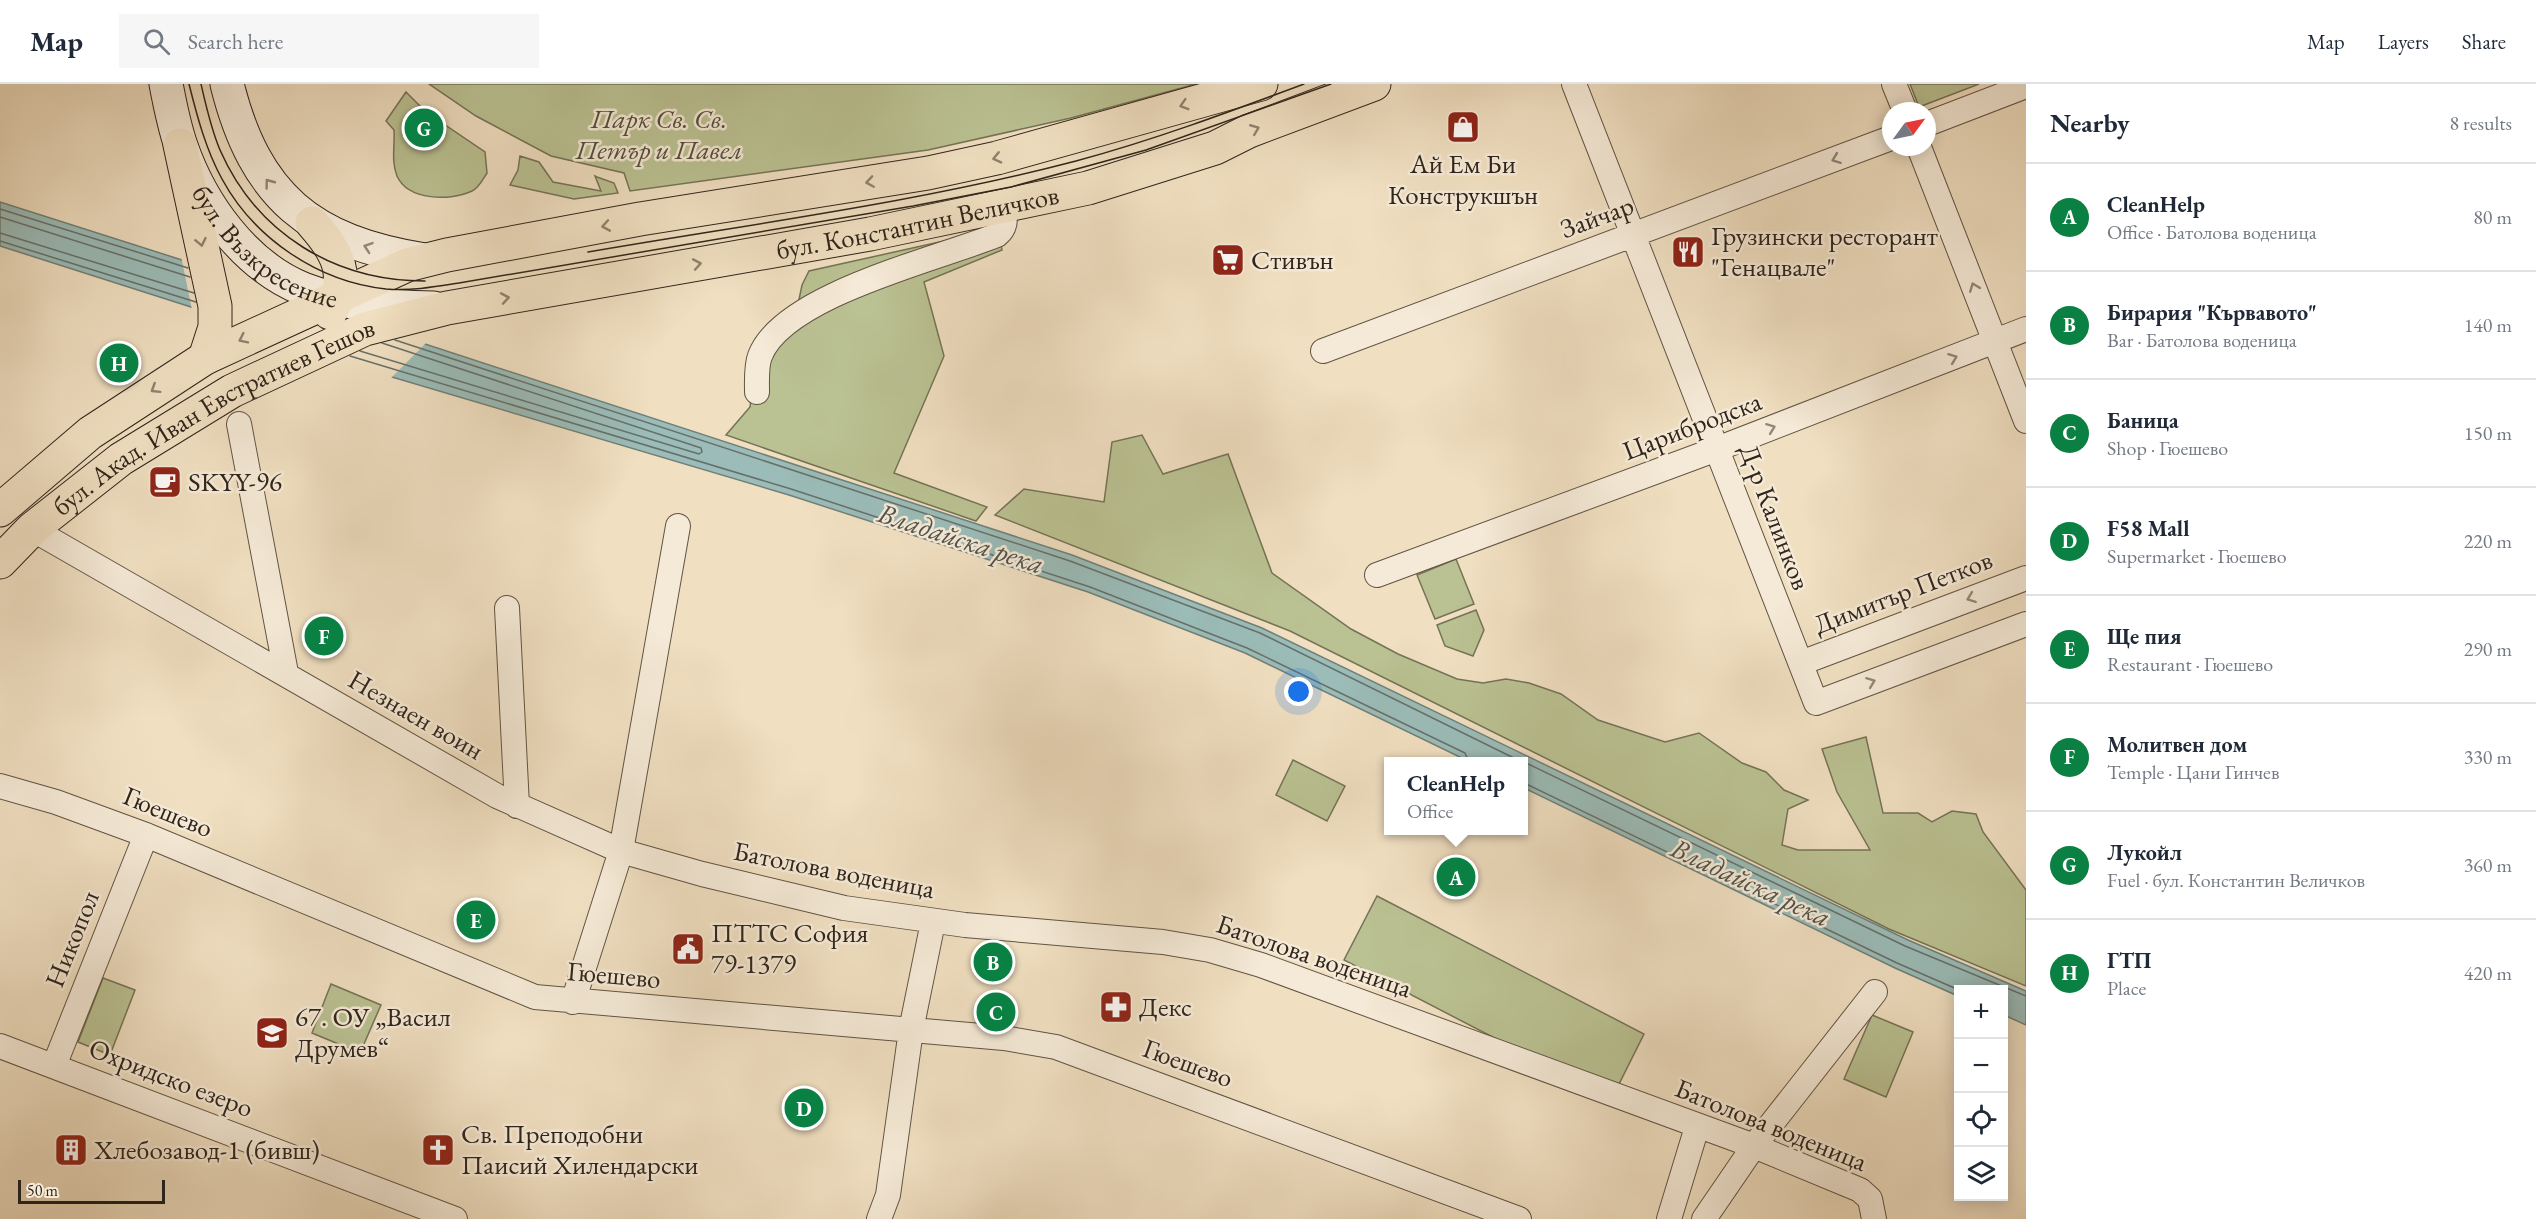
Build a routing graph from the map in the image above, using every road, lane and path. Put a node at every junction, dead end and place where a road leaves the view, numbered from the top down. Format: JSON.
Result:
{"nodes":[{"id":1,"x":165,"y":84,"type":"edge"},
{"id":2,"x":226,"y":84,"type":"edge"},
{"id":3,"x":1261,"y":84,"type":"edge"},
{"id":4,"x":1374,"y":84,"type":"edge"},
{"id":5,"x":1574,"y":84,"type":"edge"},
{"id":6,"x":1894,"y":84,"type":"edge"},
{"id":7,"x":2026,"y":86,"type":"edge"},
{"id":8,"x":1901,"y":102,"type":"edge"},
{"id":9,"x":1936,"y":121,"type":"edge"},
{"id":10,"x":1882,"y":141,"type":"edge"},
{"id":11,"x":180,"y":145,"type":"junction"},
{"id":12,"x":1923,"y":156,"type":"edge"},
{"id":13,"x":1004,"y":207,"type":"junction"},
{"id":14,"x":312,"y":223,"type":"junction"},
{"id":15,"x":1633,"y":236,"type":"junction"},
{"id":16,"x":425,"y":260,"type":"junction"},
{"id":17,"x":336,"y":297,"type":"junction"},
{"id":18,"x":447,"y":308,"type":"junction"},
{"id":19,"x":2026,"y":329,"type":"edge"},
{"id":20,"x":1995,"y":341,"type":"junction"},
{"id":21,"x":1323,"y":351,"type":"dead end"},
{"id":22,"x":205,"y":358,"type":"junction"},
{"id":23,"x":275,"y":370,"type":"junction"},
{"id":24,"x":757,"y":392,"type":"dead end"},
{"id":25,"x":2026,"y":421,"type":"edge"},
{"id":26,"x":239,"y":424,"type":"dead end"},
{"id":27,"x":1716,"y":449,"type":"junction"},
{"id":28,"x":1,"y":508,"type":"edge"},
{"id":29,"x":678,"y":526,"type":"dead end"},
{"id":30,"x":32,"y":529,"type":"junction"},
{"id":31,"x":0,"y":562,"type":"edge"},
{"id":32,"x":1377,"y":575,"type":"dead end"},
{"id":33,"x":2026,"y":578,"type":"edge"},
{"id":34,"x":507,"y":608,"type":"dead end"},
{"id":35,"x":2026,"y":624,"type":"edge"},
{"id":36,"x":1800,"y":663,"type":"junction"},
{"id":37,"x":286,"y":674,"type":"junction"},
{"id":38,"x":0,"y":786,"type":"edge"},
{"id":39,"x":517,"y":806,"type":"junction"},
{"id":40,"x":146,"y":835,"type":"junction"},
{"id":41,"x":621,"y":850,"type":"junction"},
{"id":42,"x":933,"y":922,"type":"junction"},
{"id":43,"x":1875,"y":993,"type":"dead end"},
{"id":44,"x":573,"y":1002,"type":"junction"},
{"id":45,"x":911,"y":1030,"type":"junction"},
{"id":46,"x":0,"y":1046,"type":"edge"},
{"id":47,"x":54,"y":1066,"type":"junction"},
{"id":48,"x":1697,"y":1127,"type":"junction"},
{"id":49,"x":1754,"y":1146,"type":"junction"},
{"id":50,"x":455,"y":1219,"type":"edge"},
{"id":51,"x":879,"y":1219,"type":"edge"},
{"id":52,"x":1519,"y":1219,"type":"edge"},
{"id":53,"x":1669,"y":1219,"type":"edge"},
{"id":54,"x":1704,"y":1219,"type":"edge"},
{"id":55,"x":1874,"y":1219,"type":"edge"}],
"edges":[{"from":1,"to":11,"type":"main road","name":"бул. Възкресение"},
{"from":14,"to":2,"type":"main road","name":"бул. Възкресение","one_way":true},
{"from":3,"to":16,"type":"main road","name":"бул. Константин Величков","one_way":true},
{"from":13,"to":4,"type":"main road","name":"бул. Константин Величков","one_way":true},
{"from":5,"to":15,"type":"street","name":"Д-р Калинков"},
{"from":6,"to":8,"type":"street"},
{"from":7,"to":9,"type":"street"},
{"from":10,"to":15,"type":"street","name":"Зайчар","one_way":true},
{"from":11,"to":17,"type":"main road","name":"бул. Възкресение"},
{"from":11,"to":22,"type":"main road","one_way":true},
{"from":20,"to":12,"type":"street","one_way":true},
{"from":18,"to":13,"type":"main road","name":"бул. Константин Величков","one_way":true},
{"from":13,"to":24,"type":"street"},
{"from":16,"to":14,"type":"main road","name":"бул. Възкресение","one_way":true},
{"from":14,"to":17,"type":"main road"},
{"from":15,"to":21,"type":"street","name":"Зайчар"},
{"from":15,"to":27,"type":"street","name":"Д-р Калинков"},
{"from":16,"to":17,"type":"main road","name":"бул. Акад. Иван Евстратиев Гешов"},
{"from":17,"to":18,"type":"main road","name":"бул. Възкресение"},
{"from":17,"to":22,"type":"main road","name":"бул. Акад. Иван Евстратиев Гешов","one_way":true},
{"from":17,"to":23,"type":"main road"},
{"from":18,"to":23,"type":"main road","name":"бул. Акад. Иван Евстратиев Гешов"},
{"from":19,"to":20,"type":"street","name":"Царибродска"},
{"from":20,"to":25,"type":"street"},
{"from":27,"to":20,"type":"street","name":"Царибродска","one_way":true},
{"from":22,"to":28,"type":"main road","name":"бул. Акад. Иван Евстратиев Гешов","one_way":true},
{"from":23,"to":30,"type":"main road","name":"бул. Акад. Иван Евстратиев Гешов"},
{"from":26,"to":37,"type":"street"},
{"from":27,"to":32,"type":"street","name":"Царибродска"},
{"from":27,"to":36,"type":"street","name":"Д-р Калинков"},
{"from":29,"to":41,"type":"street"},
{"from":30,"to":31,"type":"main road","name":"бул. Акад. Иван Евстратиев Гешов"},
{"from":30,"to":37,"type":"street","name":"Незнаен воин"},
{"from":33,"to":36,"type":"street","name":"Димитър Петков","one_way":true},
{"from":34,"to":39,"type":"street"},
{"from":36,"to":35,"type":"street","name":"Д-р Калинков","one_way":true},
{"from":37,"to":39,"type":"street","name":"Незнаен воин"},
{"from":38,"to":40,"type":"street","name":"Гюешево"},
{"from":39,"to":41,"type":"street","name":"Незнаен воин"},
{"from":40,"to":44,"type":"street","name":"Гюешево"},
{"from":40,"to":47,"type":"street","name":"Никопол"},
{"from":41,"to":42,"type":"street","name":"Батолова воденица"},
{"from":41,"to":44,"type":"street"},
{"from":42,"to":45,"type":"street"},
{"from":42,"to":48,"type":"street","name":"Батолова воденица"},
{"from":43,"to":49,"type":"street"},
{"from":44,"to":45,"type":"street","name":"Гюешево"},
{"from":45,"to":51,"type":"street"},
{"from":45,"to":52,"type":"street","name":"Гюешево"},
{"from":46,"to":47,"type":"street","name":"Охридско езеро"},
{"from":47,"to":50,"type":"street","name":"Охридско езеро"},
{"from":48,"to":49,"type":"street","name":"Батолова воденица"},
{"from":48,"to":53,"type":"street"},
{"from":49,"to":54,"type":"street"},
{"from":49,"to":55,"type":"street","name":"Батолова воденица"}]}
